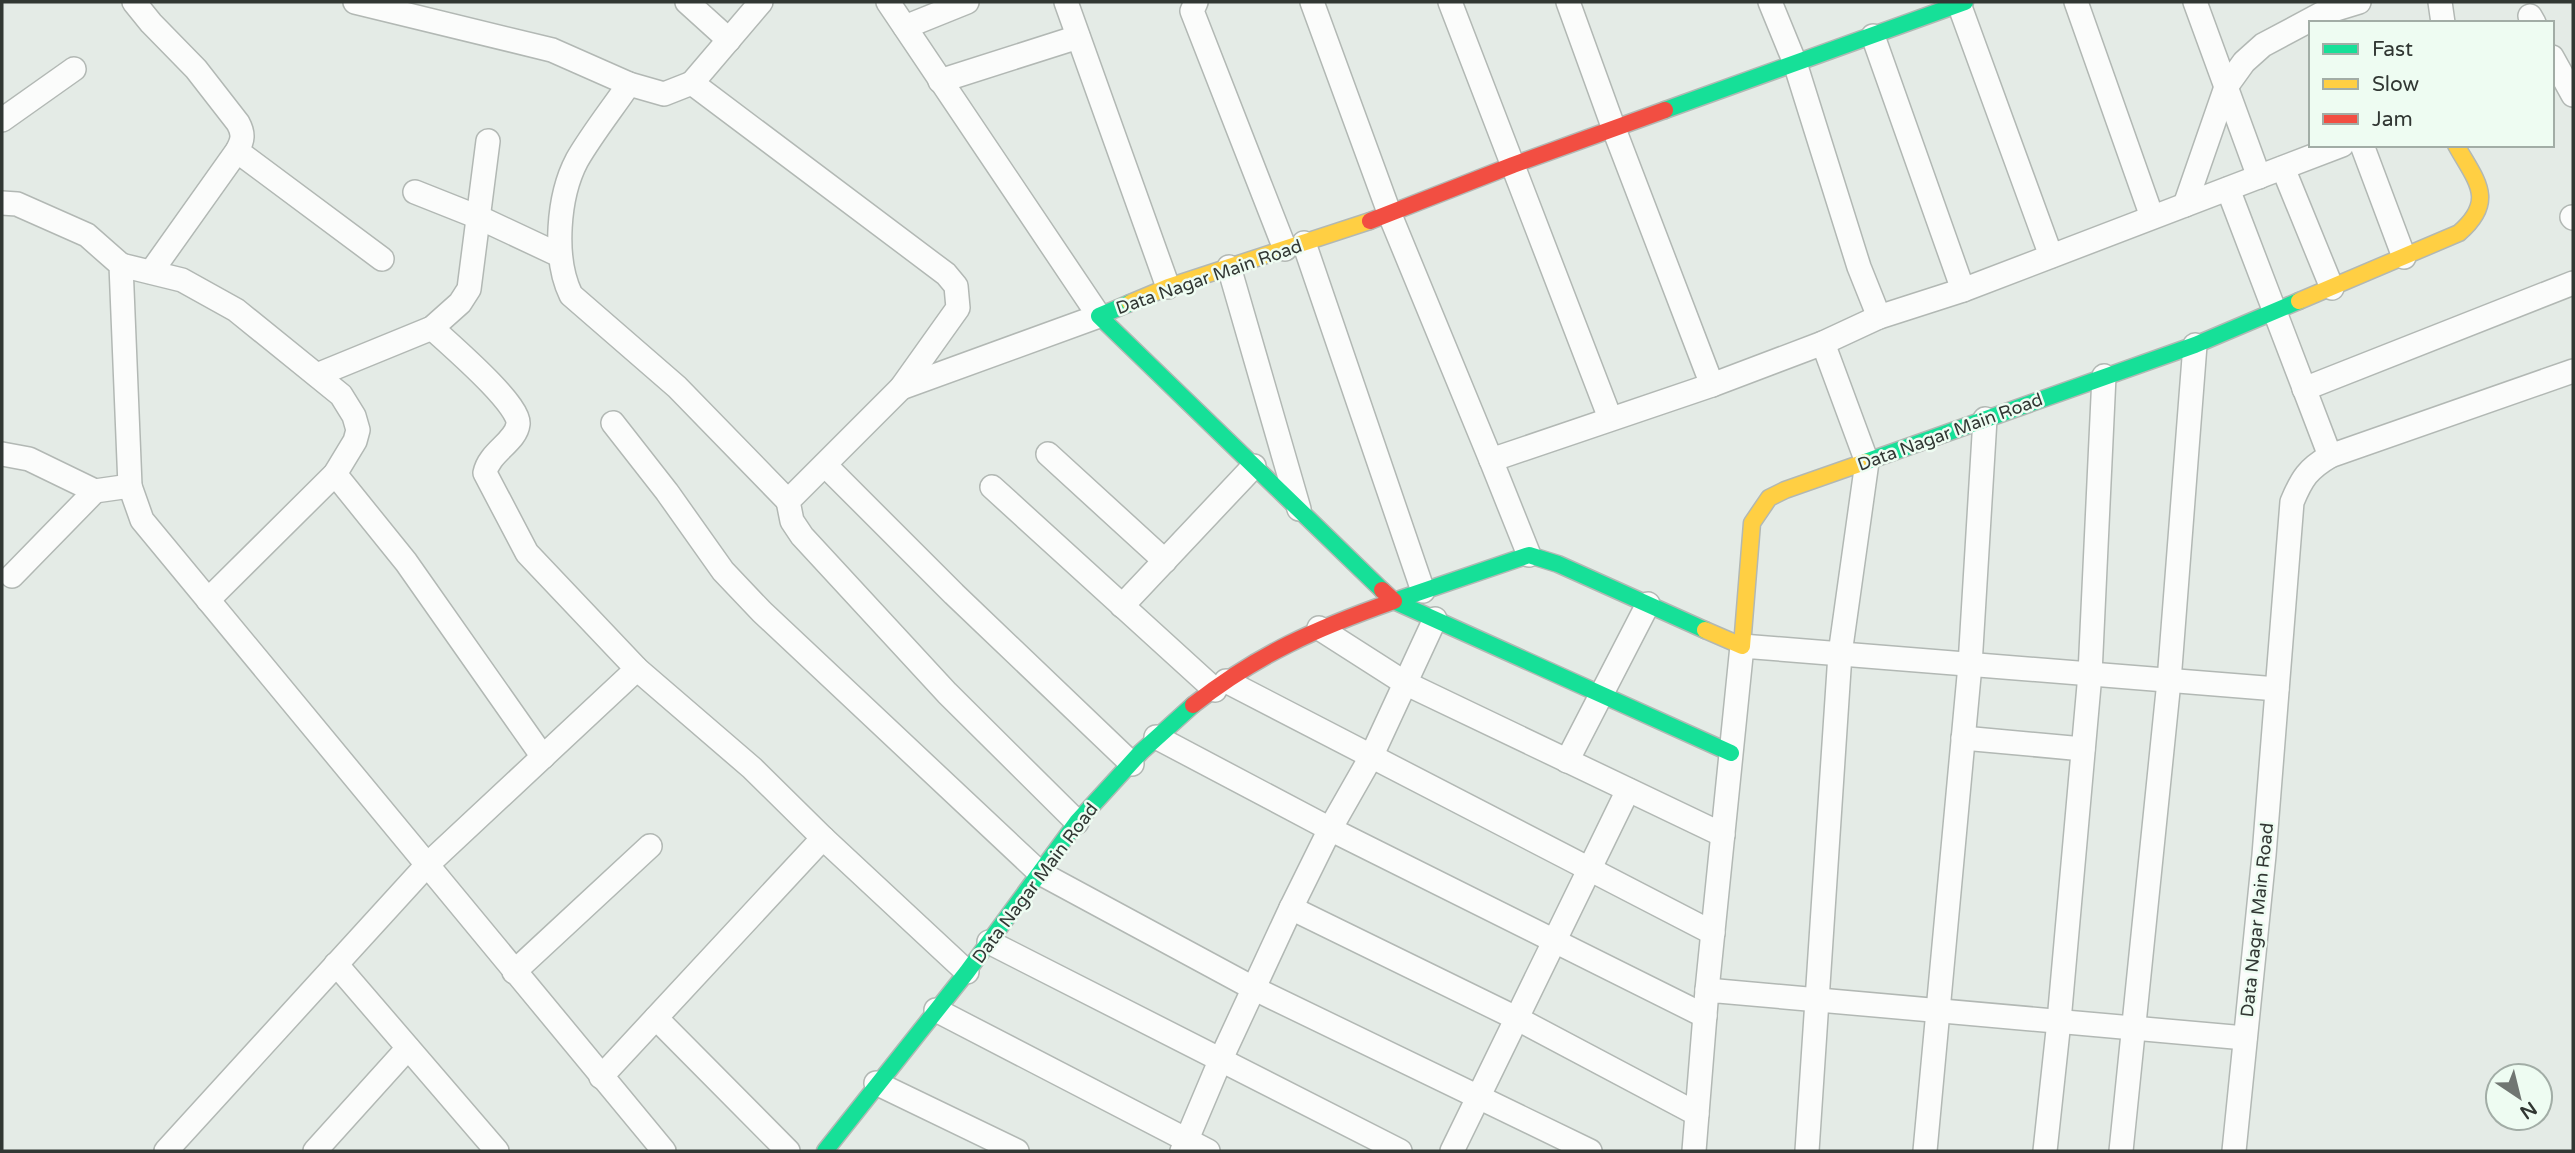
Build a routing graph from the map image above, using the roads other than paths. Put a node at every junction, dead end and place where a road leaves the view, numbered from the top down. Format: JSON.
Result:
{"nodes":[{"id":1,"x":134,"y":2,"type":"edge"},
{"id":2,"x":355,"y":2,"type":"edge"},
{"id":3,"x":687,"y":2,"type":"edge"},
{"id":4,"x":761,"y":2,"type":"edge"},
{"id":5,"x":888,"y":2,"type":"edge"},
{"id":6,"x":967,"y":2,"type":"edge"},
{"id":7,"x":1066,"y":2,"type":"edge"},
{"id":8,"x":1196,"y":2,"type":"edge"},
{"id":9,"x":1312,"y":2,"type":"edge"},
{"id":10,"x":1450,"y":2,"type":"edge"},
{"id":11,"x":1568,"y":2,"type":"edge"},
{"id":12,"x":1770,"y":2,"type":"edge"},
{"id":13,"x":2076,"y":2,"type":"edge"},
{"id":14,"x":2195,"y":2,"type":"edge"},
{"id":15,"x":2440,"y":2,"type":"edge"},
{"id":16,"x":1962,"y":3,"type":"edge"},
{"id":17,"x":2336,"y":8,"type":"edge"},
{"id":18,"x":2310,"y":21,"type":"edge"},
{"id":19,"x":2443,"y":21,"type":"edge"},
{"id":20,"x":2309,"y":22,"type":"edge"},
{"id":21,"x":905,"y":27,"type":"junction"},
{"id":22,"x":1873,"y":36,"type":"junction"},
{"id":23,"x":1078,"y":37,"type":"junction"},
{"id":24,"x":729,"y":40,"type":"junction"},
{"id":25,"x":2554,"y":61,"type":"edge"},
{"id":26,"x":1795,"y":63,"type":"junction"},
{"id":27,"x":74,"y":69,"type":"dead end"},
{"id":28,"x":940,"y":81,"type":"junction"},
{"id":29,"x":692,"y":83,"type":"junction"},
{"id":30,"x":629,"y":84,"type":"junction"},
{"id":31,"x":2226,"y":87,"type":"junction"},
{"id":32,"x":2573,"y":95,"type":"edge"},
{"id":33,"x":2,"y":120,"type":"edge"},
{"id":34,"x":1614,"y":129,"type":"junction"},
{"id":35,"x":488,"y":141,"type":"dead end"},
{"id":36,"x":2337,"y":147,"type":"edge"},
{"id":37,"x":2363,"y":147,"type":"edge"},
{"id":38,"x":2457,"y":147,"type":"edge"},
{"id":39,"x":237,"y":151,"type":"junction"},
{"id":40,"x":1513,"y":165,"type":"junction"},
{"id":41,"x":2283,"y":168,"type":"junction"},
{"id":42,"x":2259,"y":177,"type":"junction"},
{"id":43,"x":2228,"y":189,"type":"junction"},
{"id":44,"x":415,"y":192,"type":"dead end"},
{"id":45,"x":2,"y":203,"type":"edge"},
{"id":46,"x":2185,"y":205,"type":"junction"},
{"id":47,"x":1390,"y":215,"type":"junction"},
{"id":48,"x":478,"y":217,"type":"junction"},
{"id":49,"x":2152,"y":218,"type":"junction"},
{"id":50,"x":1295,"y":246,"type":"junction"},
{"id":51,"x":559,"y":255,"type":"junction"},
{"id":52,"x":2051,"y":256,"type":"junction"},
{"id":53,"x":2404,"y":257,"type":"junction"},
{"id":54,"x":382,"y":259,"type":"dead end"},
{"id":55,"x":121,"y":265,"type":"junction"},
{"id":56,"x":1230,"y":267,"type":"junction"},
{"id":57,"x":151,"y":272,"type":"junction"},
{"id":58,"x":2573,"y":283,"type":"edge"},
{"id":59,"x":1168,"y":288,"type":"junction"},
{"id":60,"x":2332,"y":288,"type":"junction"},
{"id":61,"x":1963,"y":290,"type":"junction"},
{"id":62,"x":2275,"y":313,"type":"junction"},
{"id":63,"x":1099,"y":316,"type":"junction"},
{"id":64,"x":1879,"y":317,"type":"junction"},
{"id":65,"x":432,"y":328,"type":"junction"},
{"id":66,"x":1823,"y":343,"type":"junction"},
{"id":67,"x":2195,"y":345,"type":"junction"},
{"id":68,"x":2573,"y":371,"type":"edge"},
{"id":69,"x":317,"y":375,"type":"junction"},
{"id":70,"x":2104,"y":376,"type":"junction"},
{"id":71,"x":1712,"y":385,"type":"junction"},
{"id":72,"x":901,"y":388,"type":"junction"},
{"id":73,"x":2304,"y":389,"type":"junction"},
{"id":74,"x":1610,"y":418,"type":"junction"},
{"id":75,"x":1985,"y":419,"type":"junction"},
{"id":76,"x":613,"y":423,"type":"dead end"},
{"id":77,"x":2,"y":454,"type":"edge"},
{"id":78,"x":1048,"y":454,"type":"dead end"},
{"id":79,"x":2330,"y":456,"type":"junction"},
{"id":80,"x":1491,"y":460,"type":"junction"},
{"id":81,"x":1867,"y":462,"type":"junction"},
{"id":82,"x":825,"y":465,"type":"junction"},
{"id":83,"x":1254,"y":466,"type":"junction"},
{"id":84,"x":335,"y":474,"type":"junction"},
{"id":85,"x":130,"y":486,"type":"junction"},
{"id":86,"x":992,"y":487,"type":"dead end"},
{"id":87,"x":95,"y":491,"type":"junction"},
{"id":88,"x":788,"y":501,"type":"junction"},
{"id":89,"x":1299,"y":509,"type":"junction"},
{"id":90,"x":1529,"y":555,"type":"junction"},
{"id":91,"x":1165,"y":561,"type":"junction"},
{"id":92,"x":12,"y":576,"type":"dead end"},
{"id":93,"x":1423,"y":591,"type":"junction"},
{"id":94,"x":208,"y":600,"type":"junction"},
{"id":95,"x":1394,"y":601,"type":"junction"},
{"id":96,"x":1648,"y":604,"type":"junction"},
{"id":97,"x":1122,"y":606,"type":"junction"},
{"id":98,"x":1435,"y":619,"type":"junction"},
{"id":99,"x":1319,"y":628,"type":"junction"},
{"id":100,"x":1742,"y":646,"type":"junction"},
{"id":101,"x":1840,"y":654,"type":"junction"},
{"id":102,"x":1970,"y":665,"type":"junction"},
{"id":103,"x":637,"y":669,"type":"junction"},
{"id":104,"x":2090,"y":674,"type":"junction"},
{"id":105,"x":2169,"y":681,"type":"junction"},
{"id":106,"x":1405,"y":683,"type":"junction"},
{"id":107,"x":1220,"y":686,"type":"junction"},
{"id":108,"x":2277,"y":690,"type":"junction"},
{"id":109,"x":1602,"y":694,"type":"junction"},
{"id":110,"x":1156,"y":737,"type":"junction"},
{"id":111,"x":1963,"y":738,"type":"junction"},
{"id":112,"x":2084,"y":749,"type":"junction"},
{"id":113,"x":1731,"y":753,"type":"junction"},
{"id":114,"x":543,"y":757,"type":"junction"},
{"id":115,"x":1371,"y":757,"type":"junction"},
{"id":116,"x":1567,"y":761,"type":"junction"},
{"id":117,"x":1132,"y":764,"type":"junction"},
{"id":118,"x":1628,"y":790,"type":"junction"},
{"id":119,"x":1077,"y":822,"type":"junction"},
{"id":120,"x":1330,"y":829,"type":"junction"},
{"id":121,"x":1723,"y":835,"type":"junction"},
{"id":122,"x":823,"y":838,"type":"junction"},
{"id":123,"x":650,"y":846,"type":"dead end"},
{"id":124,"x":427,"y":865,"type":"junction"},
{"id":125,"x":1590,"y":870,"type":"junction"},
{"id":126,"x":1040,"y":873,"type":"junction"},
{"id":127,"x":1291,"y":908,"type":"junction"},
{"id":128,"x":1713,"y":933,"type":"junction"},
{"id":129,"x":1553,"y":941,"type":"junction"},
{"id":130,"x":989,"y":942,"type":"junction"},
{"id":131,"x":336,"y":964,"type":"junction"},
{"id":132,"x":967,"y":971,"type":"junction"},
{"id":133,"x":514,"y":972,"type":"junction"},
{"id":134,"x":1253,"y":988,"type":"junction"},
{"id":135,"x":1707,"y":990,"type":"junction"},
{"id":136,"x":1819,"y":1000,"type":"junction"},
{"id":137,"x":936,"y":1010,"type":"junction"},
{"id":138,"x":1937,"y":1010,"type":"junction"},
{"id":139,"x":1705,"y":1016,"type":"junction"},
{"id":140,"x":656,"y":1018,"type":"junction"},
{"id":141,"x":1516,"y":1018,"type":"junction"},
{"id":142,"x":2059,"y":1021,"type":"junction"},
{"id":143,"x":2134,"y":1028,"type":"junction"},
{"id":144,"x":2245,"y":1038,"type":"junction"},
{"id":145,"x":408,"y":1048,"type":"junction"},
{"id":146,"x":1220,"y":1061,"type":"junction"},
{"id":147,"x":601,"y":1077,"type":"junction"},
{"id":148,"x":876,"y":1083,"type":"junction"},
{"id":149,"x":1478,"y":1096,"type":"junction"},
{"id":150,"x":1697,"y":1114,"type":"junction"},
{"id":151,"x":1185,"y":1146,"type":"edge"},
{"id":152,"x":489,"y":1148,"type":"edge"},
{"id":153,"x":656,"y":1149,"type":"edge"},
{"id":154,"x":166,"y":1151,"type":"edge"},
{"id":155,"x":315,"y":1151,"type":"edge"},
{"id":156,"x":788,"y":1151,"type":"edge"},
{"id":157,"x":825,"y":1151,"type":"edge"},
{"id":158,"x":1017,"y":1151,"type":"edge"},
{"id":159,"x":1208,"y":1151,"type":"edge"},
{"id":160,"x":1400,"y":1151,"type":"edge"},
{"id":161,"x":1452,"y":1151,"type":"edge"},
{"id":162,"x":1590,"y":1151,"type":"edge"},
{"id":163,"x":1694,"y":1151,"type":"edge"},
{"id":164,"x":1807,"y":1151,"type":"edge"},
{"id":165,"x":1925,"y":1151,"type":"edge"},
{"id":166,"x":2045,"y":1151,"type":"edge"},
{"id":167,"x":2121,"y":1151,"type":"edge"},
{"id":168,"x":2234,"y":1151,"type":"edge"}],
"edges":[{"from":1,"to":39,"type":"street"},
{"from":2,"to":30,"type":"street"},
{"from":3,"to":24,"type":"street"},
{"from":4,"to":24,"type":"street"},
{"from":5,"to":21,"type":"street"},
{"from":6,"to":21,"type":"street"},
{"from":7,"to":23,"type":"street"},
{"from":8,"to":50,"type":"street"},
{"from":9,"to":47,"type":"street"},
{"from":10,"to":40,"type":"street"},
{"from":11,"to":34,"type":"street"},
{"from":12,"to":26,"type":"street"},
{"from":13,"to":49,"type":"street"},
{"from":14,"to":31,"type":"street"},
{"from":15,"to":19,"type":"street"},
{"from":16,"to":22,"type":"street","name":"Data Nagar Main Road"},
{"from":16,"to":52,"type":"street"},
{"from":17,"to":18,"type":"street"},
{"from":20,"to":31,"type":"street"},
{"from":21,"to":28,"type":"street"},
{"from":22,"to":26,"type":"street","name":"Data Nagar Main Road"},
{"from":22,"to":61,"type":"street"},
{"from":23,"to":28,"type":"street"},
{"from":23,"to":59,"type":"street"},
{"from":24,"to":29,"type":"street"},
{"from":25,"to":32,"type":"street"},
{"from":26,"to":34,"type":"street","name":"Data Nagar Main Road"},
{"from":26,"to":64,"type":"street"},
{"from":27,"to":33,"type":"street"},
{"from":28,"to":63,"type":"street"},
{"from":29,"to":30,"type":"street"},
{"from":29,"to":72,"type":"street"},
{"from":30,"to":51,"type":"street"},
{"from":31,"to":42,"type":"street"},
{"from":31,"to":46,"type":"street"},
{"from":34,"to":40,"type":"street","name":"Data Nagar Main Road"},
{"from":34,"to":71,"type":"street"},
{"from":35,"to":48,"type":"street"},
{"from":36,"to":41,"type":"street"},
{"from":37,"to":53,"type":"street"},
{"from":38,"to":53,"type":"street","name":"Data Nagar Main Road"},
{"from":39,"to":54,"type":"street"},
{"from":39,"to":57,"type":"street"},
{"from":40,"to":47,"type":"street","name":"Data Nagar Main Road"},
{"from":40,"to":74,"type":"street"},
{"from":41,"to":42,"type":"street"},
{"from":41,"to":60,"type":"street"},
{"from":42,"to":43,"type":"street"},
{"from":43,"to":46,"type":"street"},
{"from":43,"to":62,"type":"street"},
{"from":44,"to":48,"type":"street"},
{"from":45,"to":55,"type":"street"},
{"from":46,"to":49,"type":"street"},
{"from":47,"to":50,"type":"street","name":"Data Nagar Main Road"},
{"from":47,"to":80,"type":"street"},
{"from":48,"to":51,"type":"street"},
{"from":48,"to":65,"type":"street"},
{"from":49,"to":52,"type":"street"},
{"from":50,"to":56,"type":"street","name":"Data Nagar Main Road"},
{"from":50,"to":93,"type":"street"},
{"from":51,"to":88,"type":"street"},
{"from":52,"to":61,"type":"street"},
{"from":53,"to":60,"type":"street","name":"Data Nagar Main Road"},
{"from":55,"to":57,"type":"street"},
{"from":55,"to":85,"type":"street"},
{"from":56,"to":59,"type":"street","name":"Data Nagar Main Road"},
{"from":56,"to":89,"type":"street"},
{"from":57,"to":69,"type":"street"},
{"from":58,"to":73,"type":"street"},
{"from":59,"to":63,"type":"street","name":"Data Nagar Main Road"},
{"from":60,"to":62,"type":"street","name":"Data Nagar Main Road"},
{"from":61,"to":64,"type":"street"},
{"from":62,"to":67,"type":"street","name":"Data Nagar Main Road"},
{"from":62,"to":73,"type":"street"},
{"from":63,"to":72,"type":"street"},
{"from":63,"to":83,"type":"street","name":"Data Nagar Main Road"},
{"from":64,"to":66,"type":"street"},
{"from":65,"to":69,"type":"street"},
{"from":65,"to":103,"type":"street"},
{"from":66,"to":71,"type":"street"},
{"from":66,"to":81,"type":"street"},
{"from":67,"to":70,"type":"street","name":"Data Nagar Main Road"},
{"from":67,"to":105,"type":"street"},
{"from":68,"to":79,"type":"street","name":"Data Nagar Main Road"},
{"from":69,"to":84,"type":"street"},
{"from":70,"to":75,"type":"street","name":"Data Nagar Main Road"},
{"from":70,"to":104,"type":"street"},
{"from":71,"to":74,"type":"street"},
{"from":72,"to":82,"type":"street"},
{"from":73,"to":79,"type":"street"},
{"from":74,"to":80,"type":"street"},
{"from":75,"to":81,"type":"street","name":"Data Nagar Main Road"},
{"from":75,"to":102,"type":"street"},
{"from":76,"to":126,"type":"street"},
{"from":77,"to":87,"type":"street"},
{"from":78,"to":91,"type":"street"},
{"from":79,"to":108,"type":"street","name":"Data Nagar Main Road"},
{"from":80,"to":90,"type":"street"},
{"from":81,"to":100,"type":"street","name":"Data Nagar Main Road"},
{"from":81,"to":101,"type":"street"},
{"from":82,"to":88,"type":"street"},
{"from":82,"to":117,"type":"street"},
{"from":83,"to":89,"type":"street","name":"Data Nagar Main Road"},
{"from":83,"to":91,"type":"street"},
{"from":84,"to":94,"type":"street"},
{"from":84,"to":114,"type":"street"},
{"from":85,"to":87,"type":"street"},
{"from":85,"to":94,"type":"street"},
{"from":86,"to":97,"type":"street"},
{"from":87,"to":92,"type":"street"},
{"from":88,"to":119,"type":"street"},
{"from":89,"to":95,"type":"street","name":"Data Nagar Main Road"},
{"from":90,"to":93,"type":"street","name":"Data Nagar Main Road"},
{"from":90,"to":96,"type":"street"},
{"from":91,"to":97,"type":"street"},
{"from":93,"to":95,"type":"street","name":"Data Nagar Main Road"},
{"from":94,"to":124,"type":"street"},
{"from":95,"to":98,"type":"street","name":"Data Nagar Main Road"},
{"from":95,"to":99,"type":"street","name":"Data Nagar Main Road"},
{"from":96,"to":100,"type":"street"},
{"from":96,"to":109,"type":"street"},
{"from":97,"to":107,"type":"street"},
{"from":98,"to":106,"type":"street"},
{"from":98,"to":109,"type":"street","name":"Data Nagar Main Road"},
{"from":99,"to":106,"type":"street"},
{"from":99,"to":107,"type":"street","name":"Data Nagar Main Road"},
{"from":100,"to":101,"type":"street"},
{"from":100,"to":113,"type":"street","name":"Data Nagar Main Road"},
{"from":101,"to":102,"type":"street"},
{"from":101,"to":136,"type":"street"},
{"from":102,"to":104,"type":"street"},
{"from":102,"to":111,"type":"street"},
{"from":103,"to":114,"type":"street"},
{"from":103,"to":122,"type":"street"},
{"from":104,"to":105,"type":"street"},
{"from":104,"to":112,"type":"street"},
{"from":105,"to":108,"type":"street"},
{"from":105,"to":143,"type":"street"},
{"from":106,"to":115,"type":"street"},
{"from":106,"to":116,"type":"street"},
{"from":107,"to":110,"type":"street","name":"Data Nagar Main Road"},
{"from":107,"to":115,"type":"street"},
{"from":108,"to":144,"type":"street","name":"Data Nagar Main Road"},
{"from":109,"to":113,"type":"street","name":"Data Nagar Main Road"},
{"from":109,"to":116,"type":"street"},
{"from":110,"to":117,"type":"street","name":"Data Nagar Main Road"},
{"from":110,"to":120,"type":"street"},
{"from":111,"to":112,"type":"street"},
{"from":111,"to":138,"type":"street"},
{"from":112,"to":142,"type":"street"},
{"from":113,"to":121,"type":"street","name":"Data Nagar Main Road"},
{"from":114,"to":124,"type":"street"},
{"from":115,"to":120,"type":"street"},
{"from":115,"to":125,"type":"street"},
{"from":116,"to":118,"type":"street"},
{"from":117,"to":119,"type":"street","name":"Data Nagar Main Road"},
{"from":118,"to":121,"type":"street"},
{"from":118,"to":125,"type":"street"},
{"from":119,"to":126,"type":"street","name":"Data Nagar Main Road"},
{"from":120,"to":127,"type":"street"},
{"from":120,"to":129,"type":"street"},
{"from":121,"to":128,"type":"street","name":"Data Nagar Main Road"},
{"from":122,"to":132,"type":"street"},
{"from":122,"to":140,"type":"street"},
{"from":123,"to":133,"type":"street"},
{"from":124,"to":131,"type":"street"},
{"from":124,"to":133,"type":"street"},
{"from":125,"to":128,"type":"street"},
{"from":125,"to":129,"type":"street"},
{"from":126,"to":130,"type":"street","name":"Data Nagar Main Road"},
{"from":126,"to":134,"type":"street"},
{"from":127,"to":134,"type":"street"},
{"from":127,"to":141,"type":"street"},
{"from":128,"to":135,"type":"street","name":"Data Nagar Main Road"},
{"from":129,"to":139,"type":"street"},
{"from":129,"to":141,"type":"street"},
{"from":130,"to":132,"type":"street","name":"Data Nagar Main Road"},
{"from":130,"to":146,"type":"street"},
{"from":131,"to":145,"type":"street"},
{"from":131,"to":154,"type":"street"},
{"from":132,"to":137,"type":"street","name":"Data Nagar Main Road"},
{"from":133,"to":147,"type":"street"},
{"from":134,"to":146,"type":"street"},
{"from":134,"to":149,"type":"street"},
{"from":135,"to":136,"type":"street"},
{"from":135,"to":139,"type":"street","name":"Data Nagar Main Road"},
{"from":136,"to":138,"type":"street"},
{"from":136,"to":164,"type":"street"},
{"from":137,"to":148,"type":"street","name":"Data Nagar Main Road"},
{"from":137,"to":151,"type":"street"},
{"from":138,"to":142,"type":"street"},
{"from":138,"to":165,"type":"street"},
{"from":139,"to":150,"type":"street","name":"Data Nagar Main Road"},
{"from":140,"to":147,"type":"street"},
{"from":140,"to":156,"type":"street"},
{"from":141,"to":149,"type":"street"},
{"from":141,"to":150,"type":"street"},
{"from":142,"to":143,"type":"street"},
{"from":142,"to":166,"type":"street"},
{"from":143,"to":144,"type":"street"},
{"from":143,"to":167,"type":"street"},
{"from":144,"to":168,"type":"street","name":"Data Nagar Main Road"},
{"from":145,"to":152,"type":"street"},
{"from":145,"to":155,"type":"street"},
{"from":146,"to":151,"type":"street"},
{"from":146,"to":160,"type":"street"},
{"from":147,"to":153,"type":"street"},
{"from":148,"to":157,"type":"street","name":"Data Nagar Main Road"},
{"from":148,"to":158,"type":"street"},
{"from":149,"to":161,"type":"street"},
{"from":149,"to":162,"type":"street"},
{"from":150,"to":163,"type":"street","name":"Data Nagar Main Road"},
{"from":151,"to":159,"type":"street"}]}
